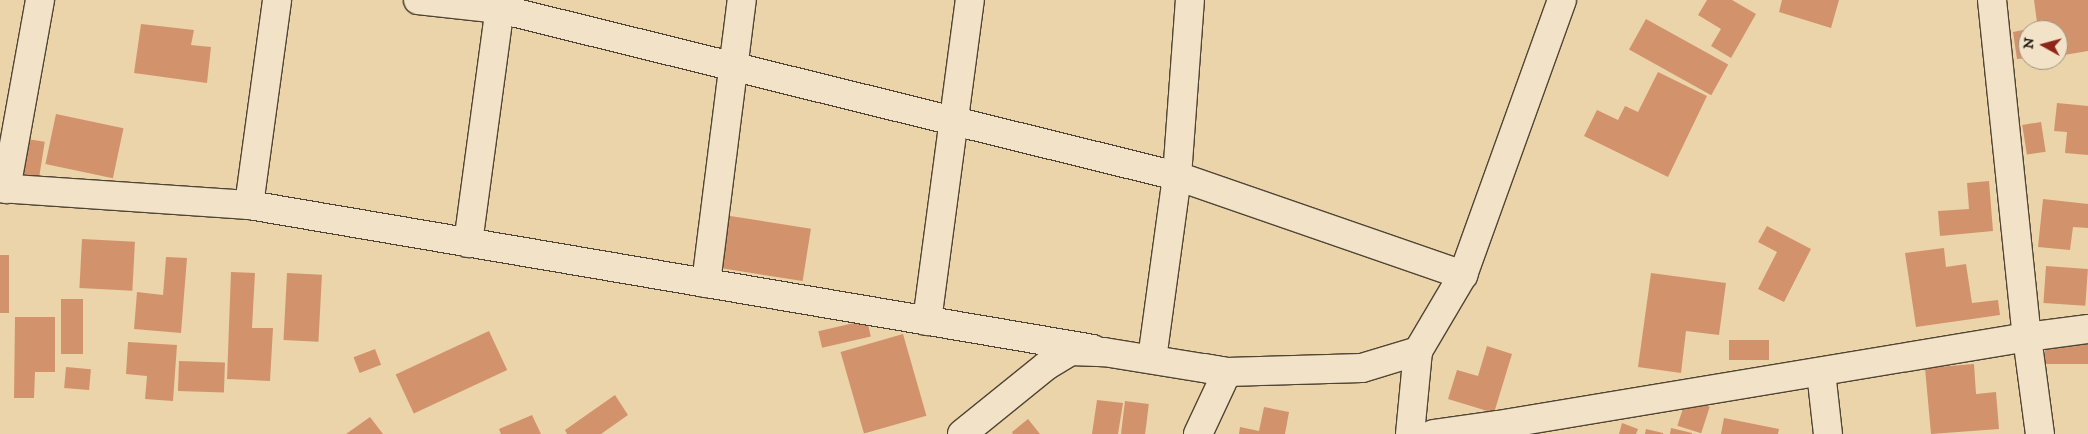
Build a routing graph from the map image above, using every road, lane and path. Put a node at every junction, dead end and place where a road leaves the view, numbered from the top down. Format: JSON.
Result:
{"nodes":[{"id":1,"x":40,"y":0,"type":"edge"},
{"id":2,"x":277,"y":0,"type":"edge"},
{"id":3,"x":418,"y":0,"type":"edge"},
{"id":4,"x":742,"y":0,"type":"edge"},
{"id":5,"x":970,"y":0,"type":"edge"},
{"id":6,"x":1190,"y":0,"type":"edge"},
{"id":7,"x":1562,"y":0,"type":"edge"},
{"id":8,"x":1992,"y":0,"type":"edge"},
{"id":9,"x":500,"y":4,"type":"edge"},
{"id":10,"x":733,"y":66,"type":"junction"},
{"id":11,"x":954,"y":121,"type":"junction"},
{"id":12,"x":1177,"y":176,"type":"junction"},
{"id":13,"x":3,"y":189,"type":"edge"},
{"id":14,"x":248,"y":205,"type":"junction"},
{"id":15,"x":468,"y":243,"type":"junction"},
{"id":16,"x":1463,"y":275,"type":"junction"},
{"id":17,"x":706,"y":283,"type":"junction"},
{"id":18,"x":927,"y":321,"type":"junction"},
{"id":19,"x":2088,"y":329,"type":"edge"},
{"id":20,"x":2027,"y":337,"type":"junction"},
{"id":21,"x":1418,"y":351,"type":"junction"},
{"id":22,"x":1152,"y":360,"type":"junction"},
{"id":23,"x":1227,"y":372,"type":"junction"},
{"id":24,"x":1821,"y":372,"type":"junction"},
{"id":25,"x":1503,"y":430,"type":"edge"},
{"id":26,"x":962,"y":434,"type":"edge"},
{"id":27,"x":1198,"y":434,"type":"edge"},
{"id":28,"x":1410,"y":434,"type":"edge"},
{"id":29,"x":1433,"y":434,"type":"edge"},
{"id":30,"x":1828,"y":434,"type":"edge"},
{"id":31,"x":2040,"y":434,"type":"edge"}],
"edges":[{"from":1,"to":13,"type":"street"},
{"from":2,"to":14,"type":"street"},
{"from":3,"to":9,"type":"street"},
{"from":4,"to":10,"type":"street"},
{"from":5,"to":11,"type":"street"},
{"from":6,"to":12,"type":"street"},
{"from":7,"to":16,"type":"street"},
{"from":8,"to":20,"type":"street"},
{"from":9,"to":10,"type":"street"},
{"from":9,"to":15,"type":"street"},
{"from":10,"to":11,"type":"street"},
{"from":10,"to":17,"type":"street"},
{"from":11,"to":12,"type":"street"},
{"from":11,"to":18,"type":"street"},
{"from":12,"to":16,"type":"street"},
{"from":12,"to":22,"type":"street"},
{"from":13,"to":14,"type":"street"},
{"from":14,"to":15,"type":"street"},
{"from":15,"to":17,"type":"street"},
{"from":16,"to":21,"type":"street"},
{"from":17,"to":18,"type":"street"},
{"from":18,"to":22,"type":"street"},
{"from":19,"to":20,"type":"street"},
{"from":20,"to":24,"type":"street"},
{"from":20,"to":31,"type":"street"},
{"from":21,"to":23,"type":"street"},
{"from":21,"to":28,"type":"street"},
{"from":22,"to":23,"type":"street"},
{"from":23,"to":26,"type":"street"},
{"from":23,"to":27,"type":"street"},
{"from":24,"to":25,"type":"street"},
{"from":24,"to":30,"type":"street"},
{"from":25,"to":29,"type":"street"}]}
